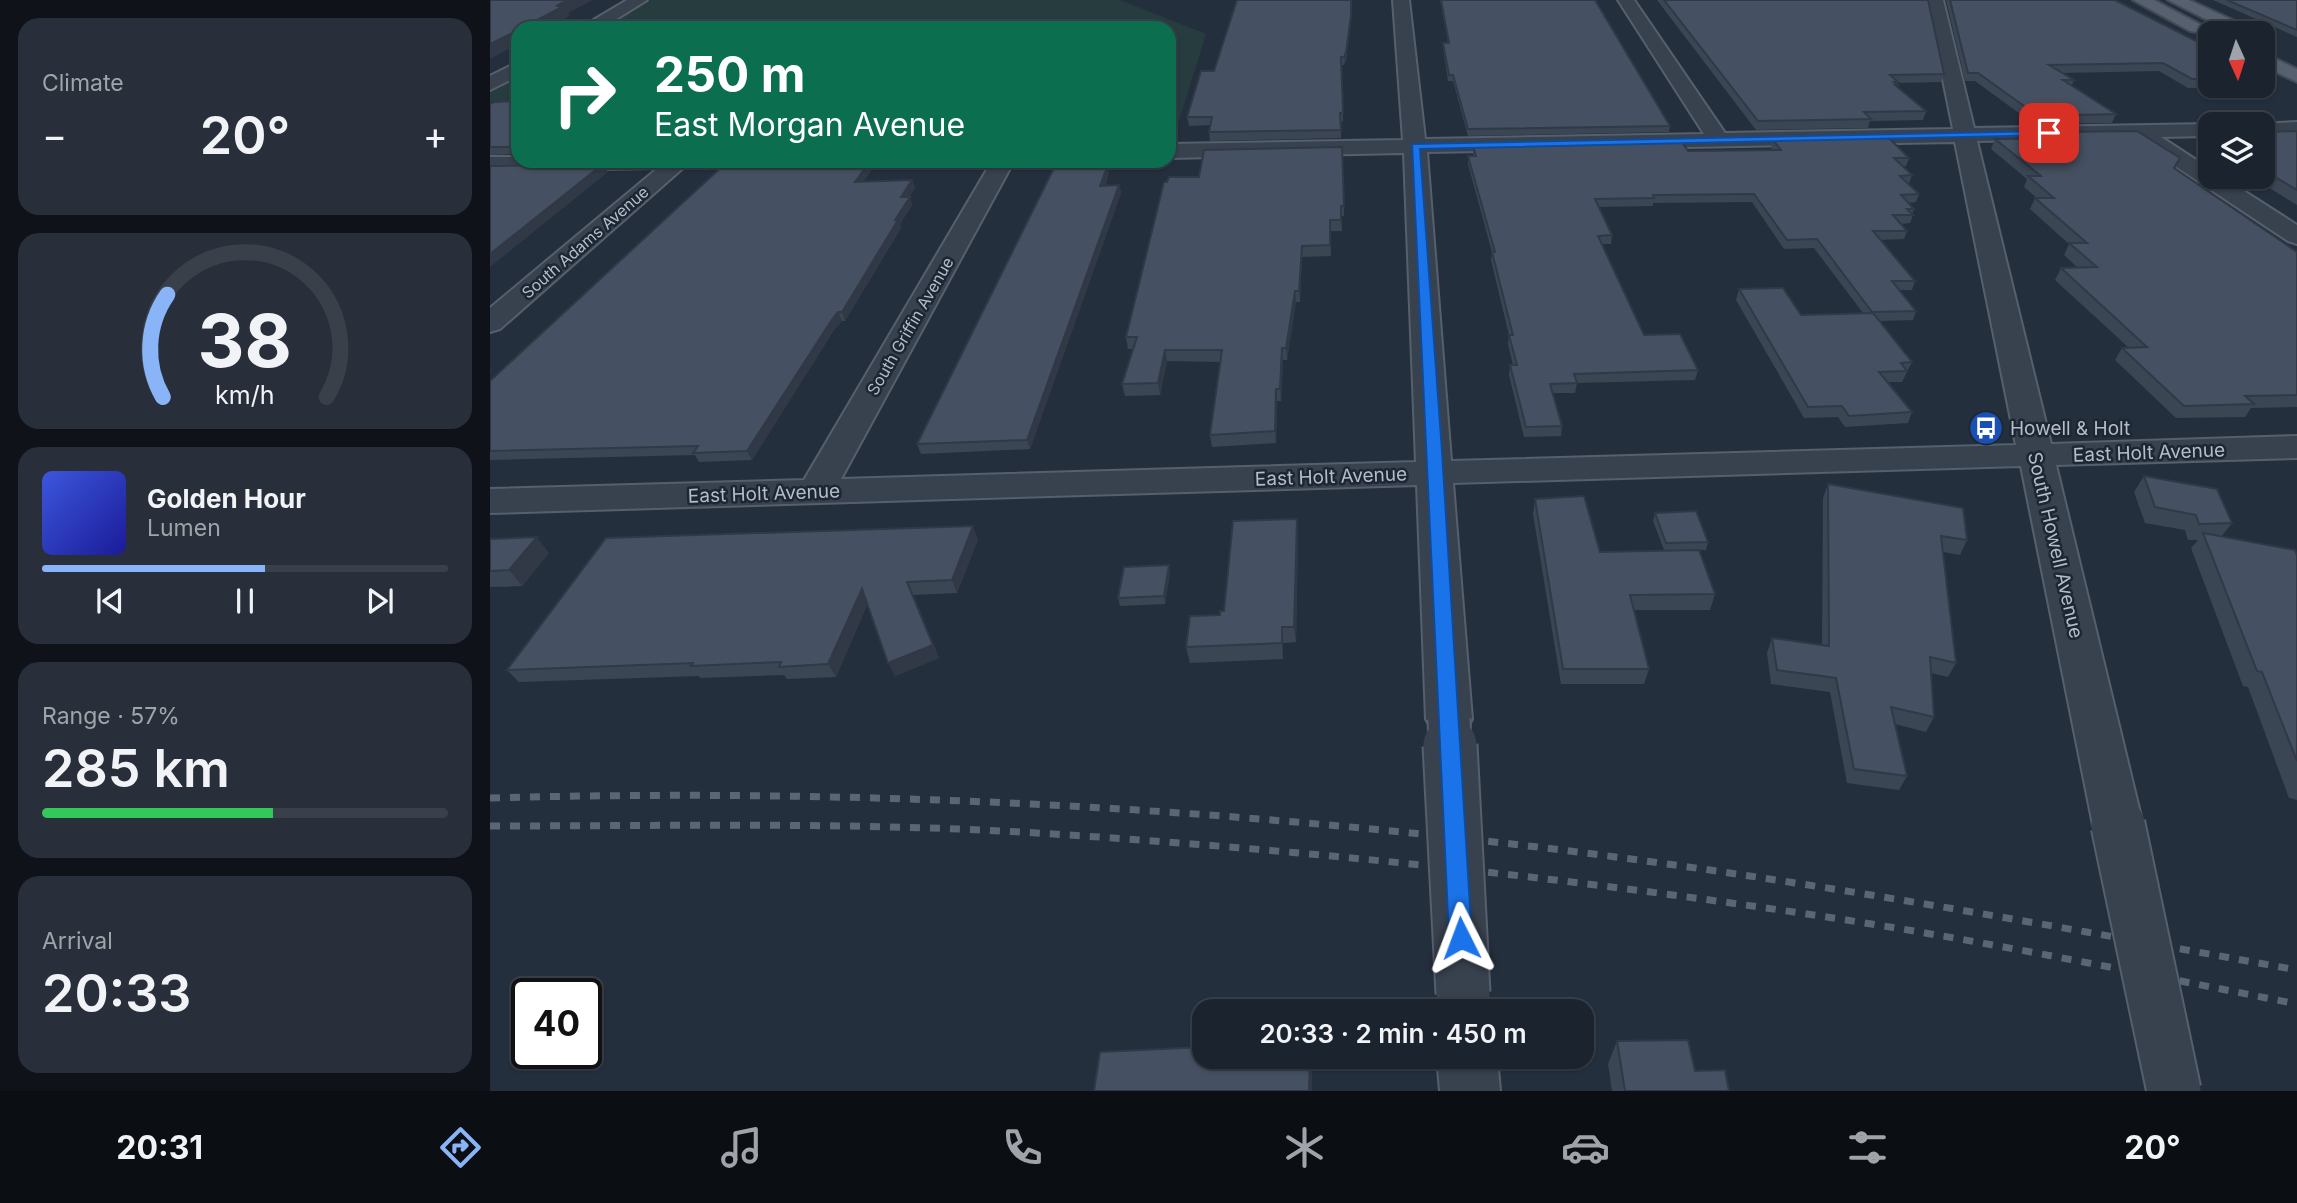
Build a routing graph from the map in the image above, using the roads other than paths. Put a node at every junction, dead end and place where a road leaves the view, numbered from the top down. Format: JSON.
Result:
{"nodes":[{"id":1,"x":639,"y":0,"type":"edge"},
{"id":2,"x":1401,"y":0,"type":"edge"},
{"id":3,"x":1626,"y":0,"type":"edge"},
{"id":4,"x":1936,"y":0,"type":"edge"},
{"id":5,"x":2141,"y":0,"type":"edge"},
{"id":6,"x":2176,"y":0,"type":"edge"},
{"id":7,"x":602,"y":21,"type":"edge"},
{"id":8,"x":2221,"y":21,"type":"edge"},
{"id":9,"x":2198,"y":28,"type":"edge"},
{"id":10,"x":2275,"y":47,"type":"edge"},
{"id":11,"x":2297,"y":57,"type":"edge"},
{"id":12,"x":2275,"y":65,"type":"edge"},
{"id":13,"x":511,"y":72,"type":"edge"},
{"id":14,"x":2297,"y":76,"type":"edge"},
{"id":15,"x":490,"y":84,"type":"edge"},
{"id":16,"x":2297,"y":128,"type":"edge"},
{"id":17,"x":2275,"y":129,"type":"edge"},
{"id":18,"x":2198,"y":130,"type":"edge"},
{"id":19,"x":2138,"y":132,"type":"junction"},
{"id":20,"x":1965,"y":135,"type":"junction"},
{"id":21,"x":1718,"y":140,"type":"junction"},
{"id":22,"x":1415,"y":146,"type":"junction"},
{"id":23,"x":1176,"y":151,"type":"edge"},
{"id":24,"x":490,"y":164,"type":"edge"},
{"id":25,"x":511,"y":164,"type":"edge"},
{"id":26,"x":672,"y":168,"type":"edge"},
{"id":27,"x":999,"y":168,"type":"edge"},
{"id":28,"x":2297,"y":236,"type":"edge"},
{"id":29,"x":490,"y":323,"type":"edge"},
{"id":30,"x":2297,"y":447,"type":"edge"},
{"id":31,"x":2036,"y":456,"type":"junction"},
{"id":32,"x":1436,"y":473,"type":"junction"},
{"id":33,"x":816,"y":491,"type":"junction"},
{"id":34,"x":490,"y":500,"type":"edge"},
{"id":35,"x":1464,"y":999,"type":"edge"},
{"id":36,"x":1468,"y":1069,"type":"edge"},
{"id":37,"x":1469,"y":1091,"type":"edge"},
{"id":38,"x":2174,"y":1091,"type":"edge"}],
"edges":[{"from":1,"to":7,"type":"street"},
{"from":2,"to":22,"type":"street"},
{"from":3,"to":21,"type":"street"},
{"from":4,"to":20,"type":"street","name":"South Howell Avenue"},
{"from":5,"to":9,"type":"main road"},
{"from":6,"to":8,"type":"main road"},
{"from":10,"to":11,"type":"main road"},
{"from":12,"to":14,"type":"main road"},
{"from":13,"to":15,"type":"street"},
{"from":16,"to":17,"type":"street"},
{"from":18,"to":19,"type":"street"},
{"from":19,"to":20,"type":"street"},
{"from":19,"to":28,"type":"street"},
{"from":20,"to":21,"type":"street"},
{"from":20,"to":31,"type":"street","name":"South Howell Avenue"},
{"from":21,"to":22,"type":"street"},
{"from":22,"to":23,"type":"street"},
{"from":22,"to":32,"type":"street"},
{"from":24,"to":25,"type":"street"},
{"from":26,"to":29,"type":"street","name":"South Adams Avenue"},
{"from":27,"to":33,"type":"street","name":"South Griffin Avenue"},
{"from":30,"to":31,"type":"street","name":"East Holt Avenue"},
{"from":31,"to":32,"type":"street","name":"East Holt Avenue"},
{"from":31,"to":38,"type":"street","name":"South Howell Avenue","bridge":true},
{"from":32,"to":33,"type":"street","name":"East Holt Avenue"},
{"from":32,"to":35,"type":"street","bridge":true},
{"from":33,"to":34,"type":"street","name":"East Holt Avenue"},
{"from":36,"to":37,"type":"street"}]}
